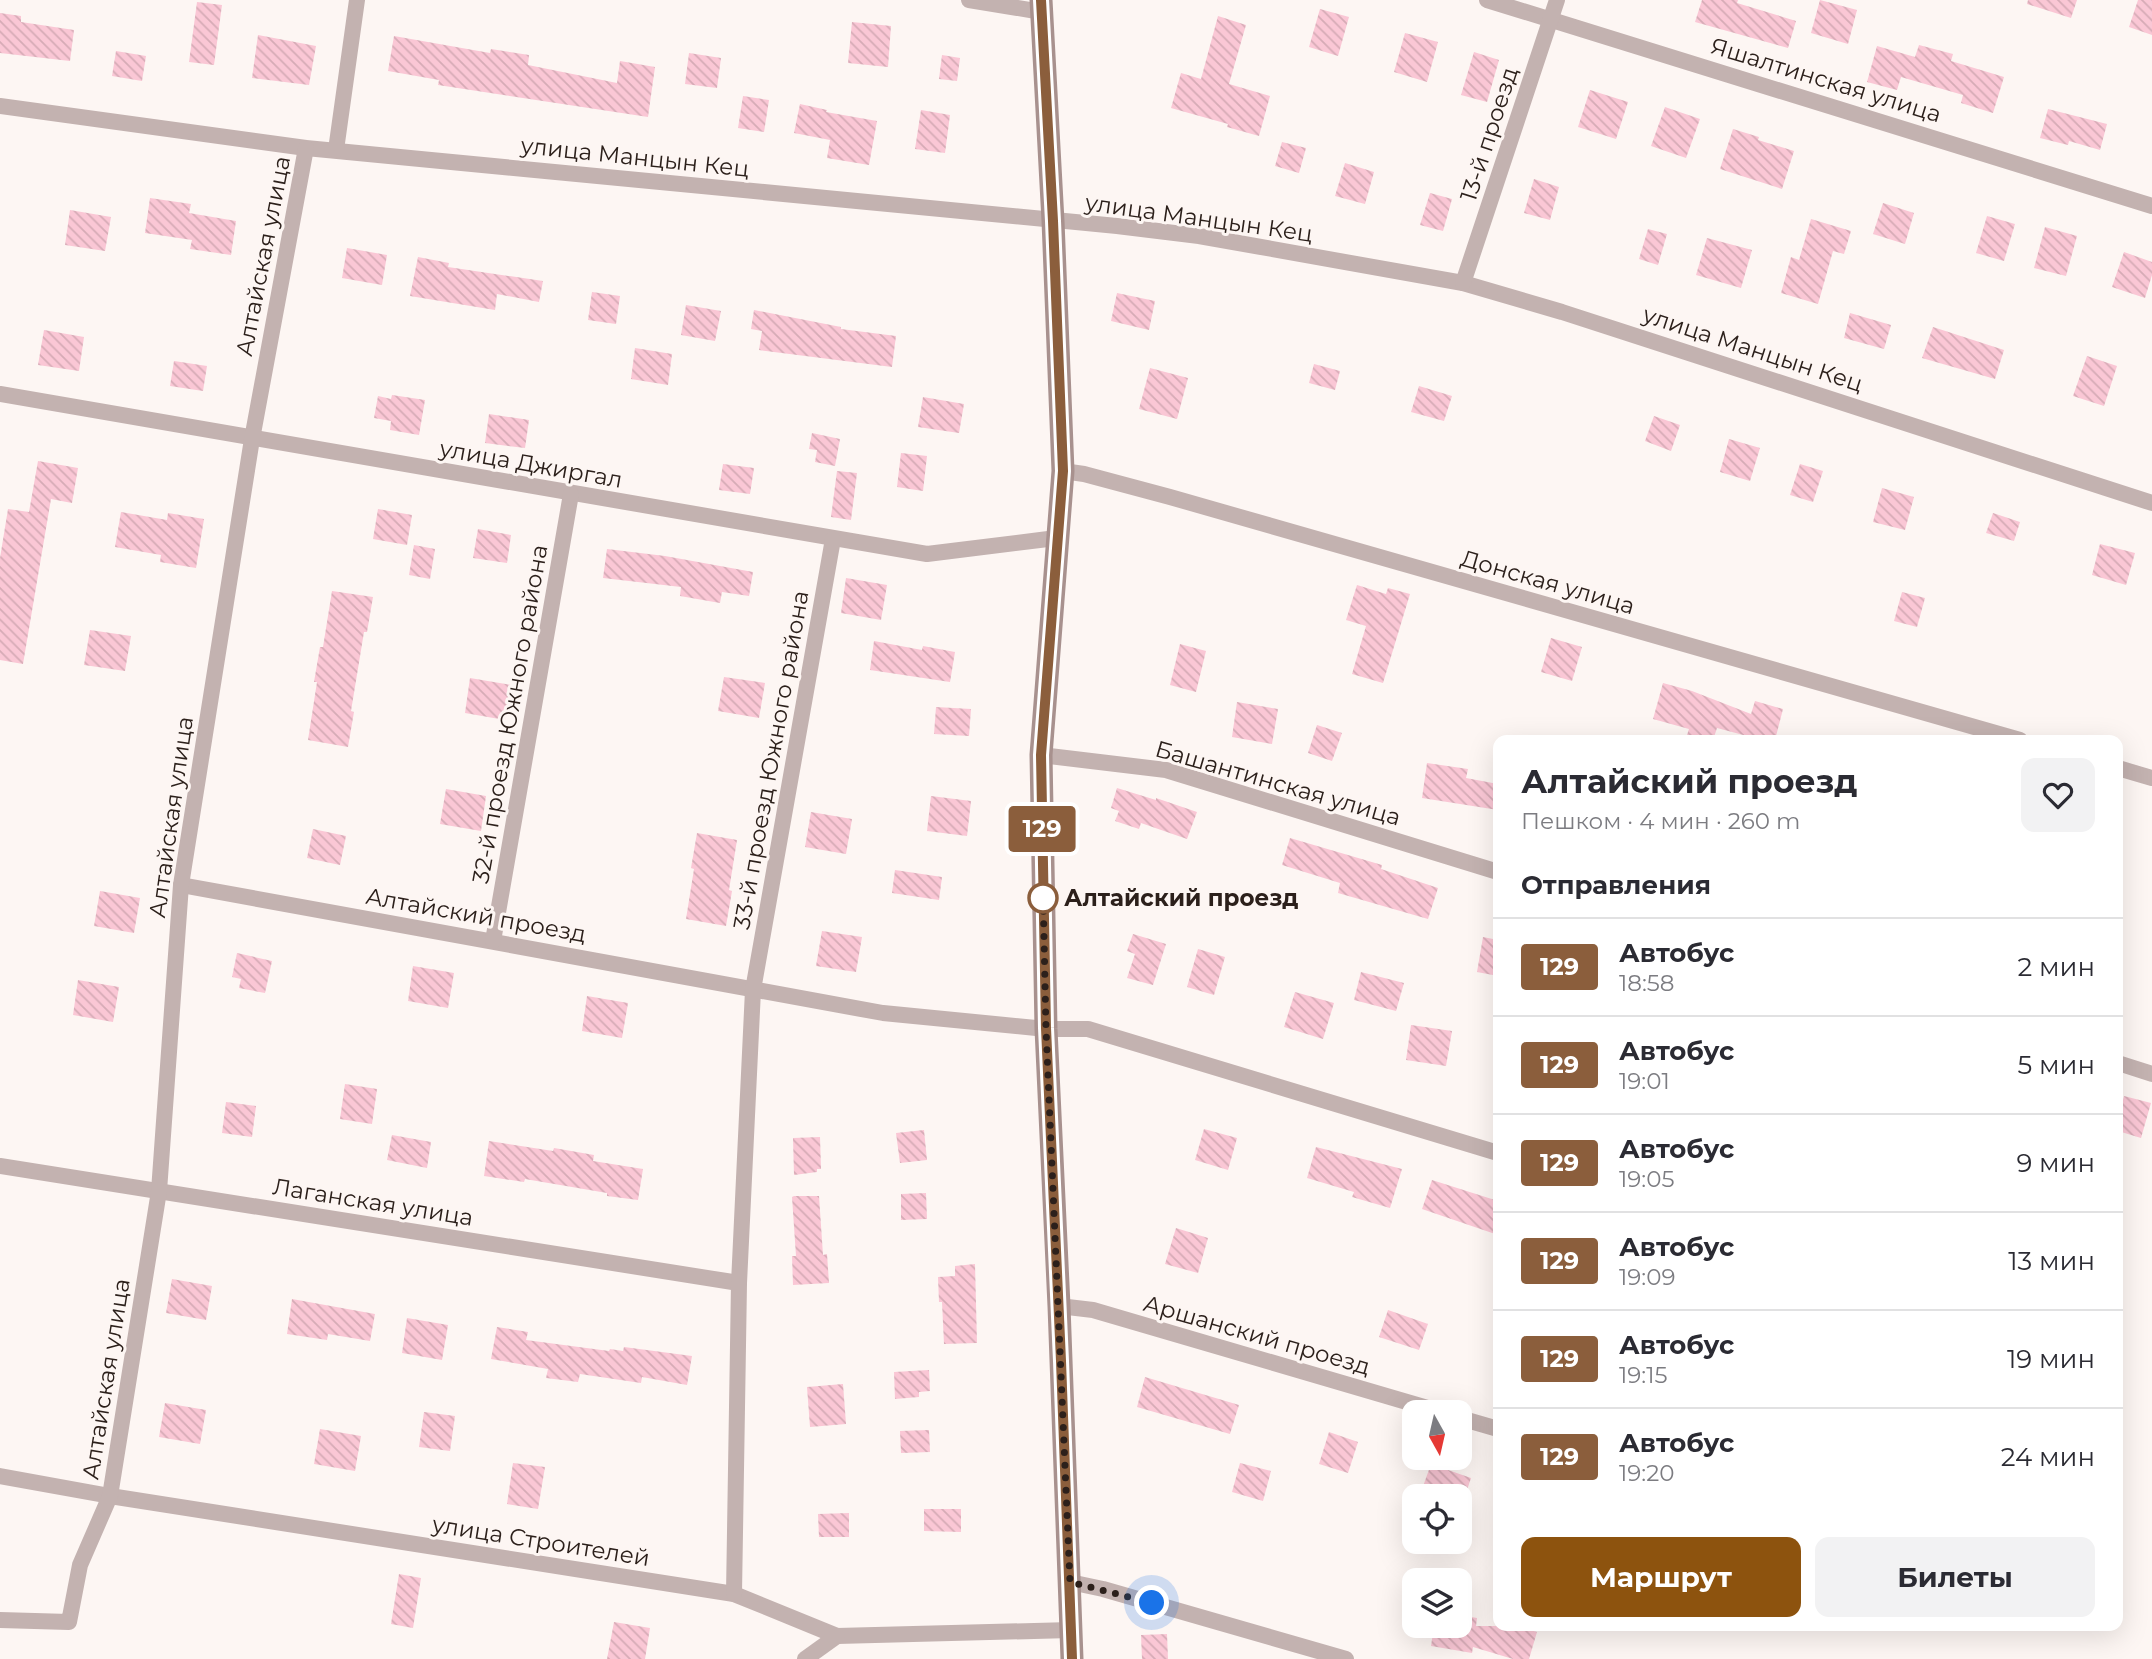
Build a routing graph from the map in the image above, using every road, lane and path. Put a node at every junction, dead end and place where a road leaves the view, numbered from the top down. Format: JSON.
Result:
{"nodes":[{"id":1,"x":357,"y":0,"type":"edge"},
{"id":2,"x":969,"y":0,"type":"edge"},
{"id":3,"x":1487,"y":0,"type":"edge"},
{"id":4,"x":1557,"y":0,"type":"edge"},
{"id":5,"x":1042,"y":6,"type":"edge"},
{"id":6,"x":1552,"y":18,"type":"junction"},
{"id":7,"x":0,"y":106,"type":"edge"},
{"id":8,"x":306,"y":148,"type":"junction"},
{"id":9,"x":336,"y":150,"type":"junction"},
{"id":10,"x":2152,"y":206,"type":"edge"},
{"id":11,"x":1053,"y":221,"type":"junction"},
{"id":12,"x":1463,"y":283,"type":"junction"},
{"id":13,"x":0,"y":394,"type":"edge"},
{"id":14,"x":252,"y":439,"type":"junction"},
{"id":15,"x":1063,"y":471,"type":"junction"},
{"id":16,"x":571,"y":494,"type":"junction"},
{"id":17,"x":2152,"y":503,"type":"edge"},
{"id":18,"x":1056,"y":538,"type":"junction"},
{"id":19,"x":834,"y":539,"type":"junction"},
{"id":20,"x":2003,"y":735,"type":"edge"},
{"id":21,"x":1041,"y":755,"type":"junction"},
{"id":22,"x":2123,"y":769,"type":"edge"},
{"id":23,"x":2152,"y":778,"type":"edge"},
{"id":24,"x":1493,"y":870,"type":"edge"},
{"id":25,"x":181,"y":885,"type":"junction"},
{"id":26,"x":493,"y":941,"type":"junction"},
{"id":27,"x":753,"y":989,"type":"junction"},
{"id":28,"x":1046,"y":1028,"type":"junction"},
{"id":29,"x":2123,"y":1065,"type":"edge"},
{"id":30,"x":2152,"y":1074,"type":"edge"},
{"id":31,"x":1493,"y":1151,"type":"edge"},
{"id":32,"x":0,"y":1166,"type":"edge"},
{"id":33,"x":159,"y":1191,"type":"junction"},
{"id":34,"x":739,"y":1283,"type":"junction"},
{"id":35,"x":1059,"y":1306,"type":"junction"},
{"id":36,"x":1402,"y":1401,"type":"edge"},
{"id":37,"x":1472,"y":1421,"type":"edge"},
{"id":38,"x":1493,"y":1428,"type":"edge"},
{"id":39,"x":0,"y":1476,"type":"edge"},
{"id":40,"x":110,"y":1496,"type":"junction"},
{"id":41,"x":1070,"y":1582,"type":"junction"},
{"id":42,"x":734,"y":1594,"type":"junction"},
{"id":43,"x":0,"y":1620,"type":"edge"},
{"id":44,"x":1071,"y":1630,"type":"junction"},
{"id":45,"x":837,"y":1636,"type":"junction"},
{"id":46,"x":804,"y":1659,"type":"edge"},
{"id":47,"x":1072,"y":1659,"type":"edge"},
{"id":48,"x":1346,"y":1659,"type":"edge"}],
"edges":[{"from":1,"to":9,"type":"street"},
{"from":2,"to":5,"type":"street"},
{"from":3,"to":6,"type":"street","name":"Яшалтинская улица"},
{"from":4,"to":6,"type":"street","name":"13-й проезд"},
{"from":5,"to":11,"type":"street"},
{"from":6,"to":10,"type":"street","name":"Яшалтинская улица"},
{"from":6,"to":12,"type":"street","name":"13-й проезд"},
{"from":7,"to":8,"type":"street","name":"улица Манцын Кец"},
{"from":8,"to":9,"type":"street","name":"улица Манцын Кец"},
{"from":8,"to":14,"type":"street","name":"Алтайская улица"},
{"from":9,"to":11,"type":"street","name":"улица Манцын Кец"},
{"from":11,"to":12,"type":"street","name":"улица Манцын Кец"},
{"from":11,"to":15,"type":"street"},
{"from":12,"to":17,"type":"street","name":"улица Манцын Кец"},
{"from":13,"to":14,"type":"street","name":"улица Джиргал"},
{"from":14,"to":16,"type":"street","name":"улица Джиргал"},
{"from":14,"to":25,"type":"street","name":"Алтайская улица"},
{"from":15,"to":18,"type":"street"},
{"from":15,"to":20,"type":"street","name":"Донская улица"},
{"from":16,"to":19,"type":"street","name":"улица Джиргал"},
{"from":16,"to":26,"type":"street","name":"32-й проезд Южного района"},
{"from":18,"to":19,"type":"street","name":"улица Джиргал"},
{"from":18,"to":21,"type":"street"},
{"from":19,"to":27,"type":"street","name":"33-й проезд Южного района"},
{"from":21,"to":24,"type":"street","name":"Башантинская улица"},
{"from":21,"to":28,"type":"street"},
{"from":22,"to":23,"type":"street"},
{"from":25,"to":26,"type":"street","name":"Алтайский проезд"},
{"from":25,"to":33,"type":"street","name":"Алтайская улица"},
{"from":26,"to":27,"type":"street","name":"Алтайский проезд"},
{"from":27,"to":28,"type":"street","name":"Алтайский проезд"},
{"from":27,"to":34,"type":"street"},
{"from":28,"to":31,"type":"street","name":"Алтайский проезд"},
{"from":28,"to":35,"type":"street"},
{"from":29,"to":30,"type":"street"},
{"from":32,"to":33,"type":"street","name":"Лаганская улица"},
{"from":33,"to":34,"type":"street","name":"Лаганская улица"},
{"from":33,"to":40,"type":"street","name":"Алтайская улица"},
{"from":34,"to":42,"type":"street"},
{"from":35,"to":36,"type":"street","name":"Аршанский проезд"},
{"from":35,"to":41,"type":"street"},
{"from":37,"to":38,"type":"street"},
{"from":39,"to":40,"type":"street","name":"улица Строителей"},
{"from":40,"to":42,"type":"street","name":"улица Строителей"},
{"from":40,"to":43,"type":"street","name":"Алтайская улица"},
{"from":41,"to":44,"type":"street"},
{"from":41,"to":48,"type":"street"},
{"from":42,"to":45,"type":"street","name":"улица Строителей"},
{"from":44,"to":45,"type":"street","name":"улица Строителей"},
{"from":44,"to":47,"type":"street"},
{"from":45,"to":46,"type":"street"}]}
